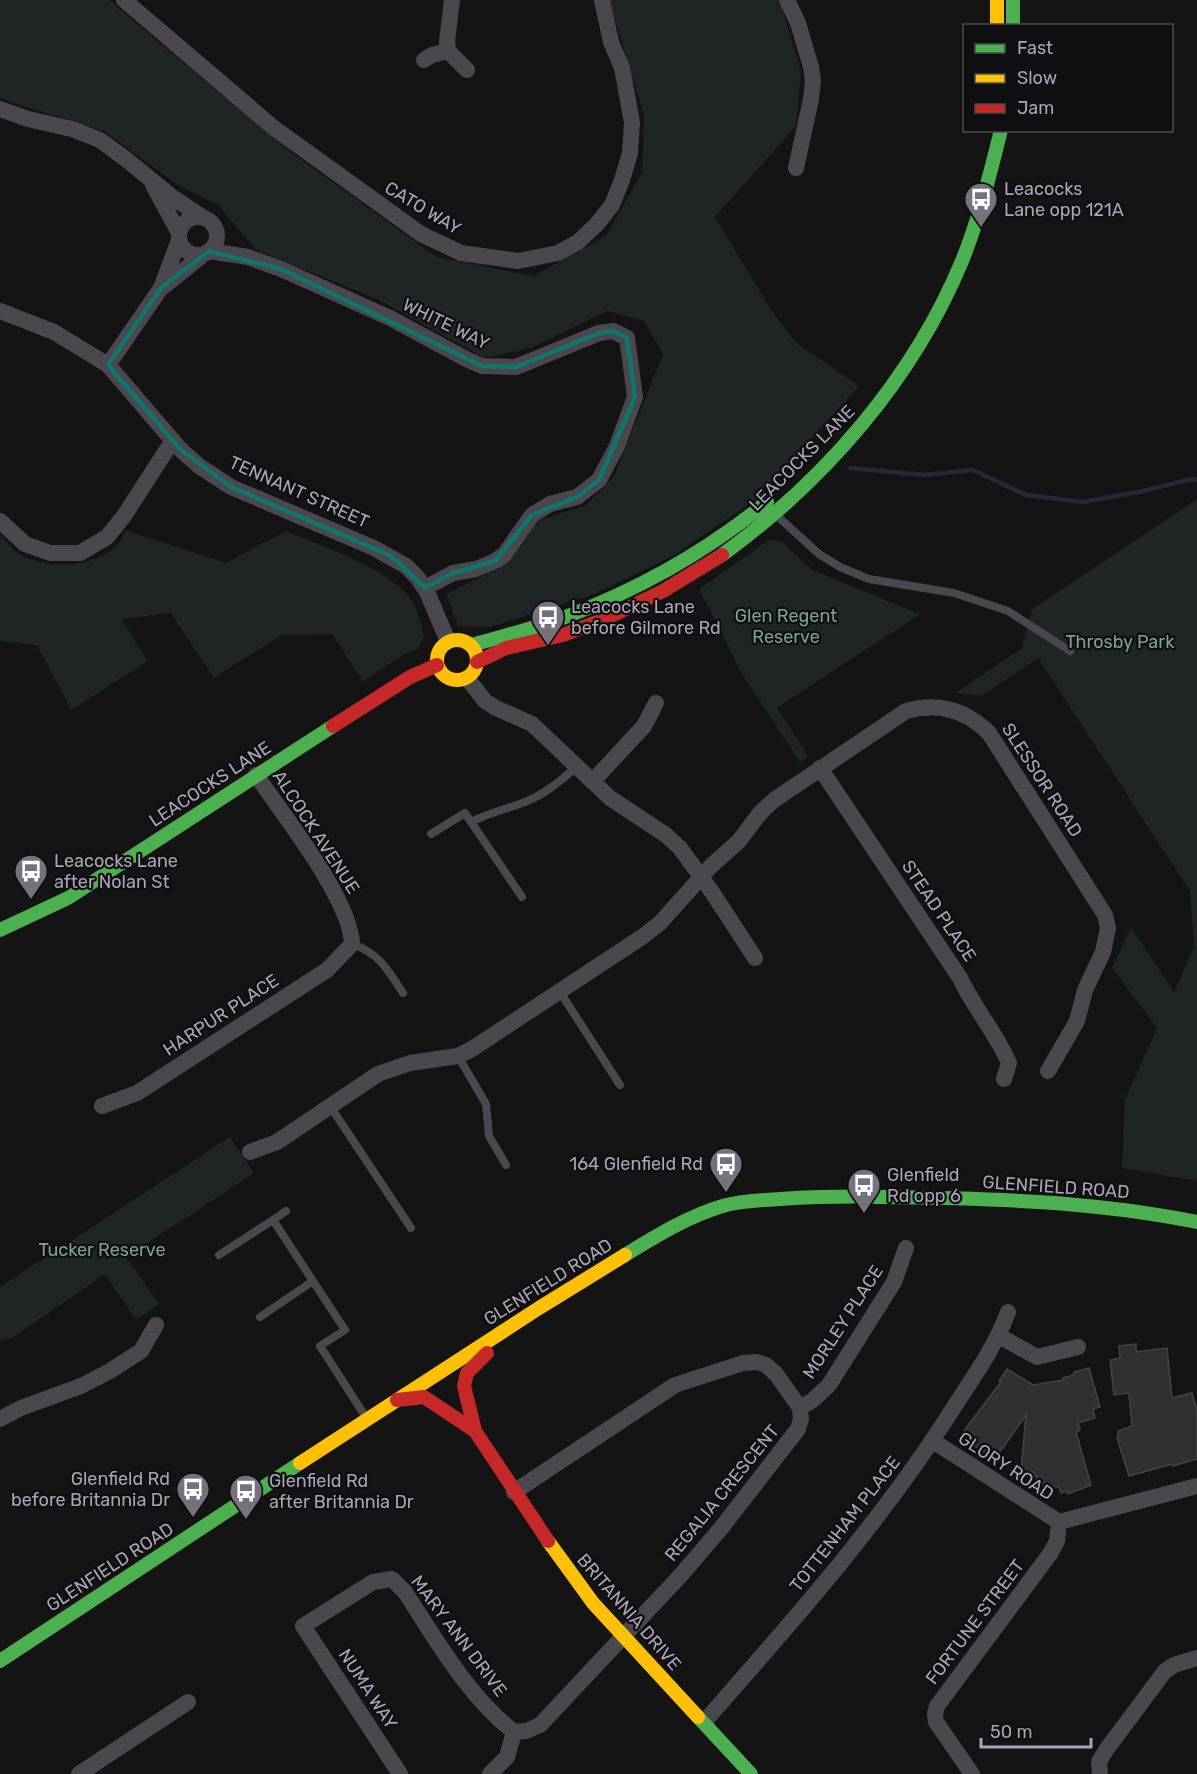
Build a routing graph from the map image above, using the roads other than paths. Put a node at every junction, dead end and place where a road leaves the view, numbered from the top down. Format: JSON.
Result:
{"nodes":[{"id":1,"x":124,"y":0,"type":"edge"},
{"id":2,"x":452,"y":0,"type":"edge"},
{"id":3,"x":602,"y":0,"type":"edge"},
{"id":4,"x":787,"y":0,"type":"edge"},
{"id":5,"x":997,"y":0,"type":"edge"},
{"id":6,"x":1013,"y":0,"type":"edge"},
{"id":7,"x":997,"y":24,"type":"edge"},
{"id":8,"x":1013,"y":24,"type":"edge"},
{"id":9,"x":448,"y":51,"type":"junction"},
{"id":10,"x":424,"y":60,"type":"dead end"},
{"id":11,"x":467,"y":70,"type":"dead end"},
{"id":12,"x":0,"y":109,"type":"edge"},
{"id":13,"x":986,"y":132,"type":"edge"},
{"id":14,"x":1000,"y":132,"type":"edge"},
{"id":15,"x":796,"y":168,"type":"dead end"},
{"id":16,"x":152,"y":181,"type":"junction"},
{"id":17,"x":967,"y":205,"type":"dead end"},
{"id":18,"x":202,"y":217,"type":"junction"},
{"id":19,"x":217,"y":236,"type":"junction"},
{"id":20,"x":179,"y":237,"type":"junction"},
{"id":21,"x":207,"y":252,"type":"junction"},
{"id":22,"x":248,"y":257,"type":"junction"},
{"id":23,"x":161,"y":288,"type":"junction"},
{"id":24,"x":0,"y":311,"type":"edge"},
{"id":25,"x":906,"y":339,"type":"dead end"},
{"id":26,"x":108,"y":365,"type":"junction"},
{"id":27,"x":173,"y":440,"type":"junction"},
{"id":28,"x":799,"y":471,"type":"dead end"},
{"id":29,"x":777,"y":492,"type":"dead end"},
{"id":30,"x":764,"y":504,"type":"junction"},
{"id":31,"x":775,"y":514,"type":"junction"},
{"id":32,"x":0,"y":521,"type":"edge"},
{"id":33,"x":425,"y":588,"type":"junction"},
{"id":34,"x":448,"y":641,"type":"junction"},
{"id":35,"x":471,"y":645,"type":"junction"},
{"id":36,"x":1070,"y":651,"type":"dead end"},
{"id":37,"x":477,"y":662,"type":"junction"},
{"id":38,"x":437,"y":665,"type":"junction"},
{"id":39,"x":467,"y":678,"type":"junction"},
{"id":40,"x":656,"y":703,"type":"dead end"},
{"id":41,"x":576,"y":767,"type":"junction"},
{"id":42,"x":820,"y":768,"type":"junction"},
{"id":43,"x":256,"y":775,"type":"junction"},
{"id":44,"x":592,"y":782,"type":"junction"},
{"id":45,"x":471,"y":822,"type":"junction"},
{"id":46,"x":431,"y":834,"type":"dead end"},
{"id":47,"x":701,"y":876,"type":"junction"},
{"id":48,"x":522,"y":897,"type":"dead end"},
{"id":49,"x":0,"y":930,"type":"edge"},
{"id":50,"x":352,"y":944,"type":"junction"},
{"id":51,"x":755,"y":958,"type":"dead end"},
{"id":52,"x":560,"y":992,"type":"junction"},
{"id":53,"x":403,"y":993,"type":"dead end"},
{"id":54,"x":458,"y":1056,"type":"junction"},
{"id":55,"x":1048,"y":1071,"type":"dead end"},
{"id":56,"x":1004,"y":1079,"type":"dead end"},
{"id":57,"x":620,"y":1086,"type":"dead end"},
{"id":58,"x":102,"y":1106,"type":"dead end"},
{"id":59,"x":330,"y":1106,"type":"junction"},
{"id":60,"x":250,"y":1152,"type":"dead end"},
{"id":61,"x":506,"y":1165,"type":"dead end"},
{"id":62,"x":286,"y":1211,"type":"dead end"},
{"id":63,"x":273,"y":1220,"type":"junction"},
{"id":64,"x":1197,"y":1222,"type":"edge"},
{"id":65,"x":411,"y":1228,"type":"dead end"},
{"id":66,"x":906,"y":1248,"type":"dead end"},
{"id":67,"x":219,"y":1255,"type":"dead end"},
{"id":68,"x":313,"y":1281,"type":"junction"},
{"id":69,"x":539,"y":1308,"type":"junction"},
{"id":70,"x":1008,"y":1312,"type":"dead end"},
{"id":71,"x":260,"y":1317,"type":"dead end"},
{"id":72,"x":156,"y":1325,"type":"dead end"},
{"id":73,"x":999,"y":1336,"type":"junction"},
{"id":74,"x":1078,"y":1347,"type":"dead end"},
{"id":75,"x":397,"y":1400,"type":"junction"},
{"id":76,"x":800,"y":1408,"type":"junction"},
{"id":77,"x":0,"y":1419,"type":"edge"},
{"id":78,"x":367,"y":1419,"type":"junction"},
{"id":79,"x":475,"y":1431,"type":"junction"},
{"id":80,"x":933,"y":1441,"type":"junction"},
{"id":81,"x":1197,"y":1486,"type":"edge"},
{"id":82,"x":514,"y":1492,"type":"junction"},
{"id":83,"x":1059,"y":1522,"type":"junction"},
{"id":84,"x":303,"y":1626,"type":"joint"},
{"id":85,"x":623,"y":1636,"type":"junction"},
{"id":86,"x":1197,"y":1658,"type":"edge"},
{"id":87,"x":0,"y":1661,"type":"edge"},
{"id":88,"x":188,"y":1702,"type":"dead end"},
{"id":89,"x":704,"y":1722,"type":"junction"},
{"id":90,"x":514,"y":1732,"type":"junction"},
{"id":91,"x":105,"y":1767,"type":"edge"},
{"id":92,"x":79,"y":1774,"type":"edge"},
{"id":93,"x":400,"y":1774,"type":"edge"},
{"id":94,"x":490,"y":1774,"type":"edge"},
{"id":95,"x":751,"y":1774,"type":"edge"},
{"id":96,"x":972,"y":1774,"type":"edge"},
{"id":97,"x":1100,"y":1774,"type":"edge"}],
"edges":[{"from":1,"to":3,"type":"street","name":"CATO WAY"},
{"from":2,"to":9,"type":"street"},
{"from":4,"to":15,"type":"street"},
{"from":5,"to":7,"type":"street"},
{"from":6,"to":8,"type":"street"},
{"from":9,"to":10,"type":"street"},
{"from":9,"to":11,"type":"street"},
{"from":12,"to":16,"type":"street"},
{"from":13,"to":17,"type":"street"},
{"from":14,"to":31,"type":"street","name":"LEACOCKS LANE"},
{"from":16,"to":18,"type":"street"},
{"from":16,"to":20,"type":"street"},
{"from":18,"to":19,"type":"street"},
{"from":18,"to":20,"type":"street"},
{"from":19,"to":21,"type":"street"},
{"from":19,"to":22,"type":"street","name":"WHITE WAY"},
{"from":20,"to":21,"type":"street"},
{"from":20,"to":23,"type":"street"},
{"from":21,"to":22,"type":"street","name":"WHITE WAY"},
{"from":21,"to":23,"type":"street"},
{"from":22,"to":33,"type":"street","name":"WHITE WAY"},
{"from":23,"to":26,"type":"street"},
{"from":24,"to":26,"type":"street","name":"TENNANT STREET"},
{"from":25,"to":28,"type":"street","name":"LEACOCKS LANE"},
{"from":26,"to":27,"type":"street","name":"TENNANT STREET"},
{"from":27,"to":32,"type":"street"},
{"from":27,"to":33,"type":"street","name":"TENNANT STREET"},
{"from":29,"to":30,"type":"street","name":"LEACOCKS LANE"},
{"from":30,"to":31,"type":"lane"},
{"from":30,"to":35,"type":"street","name":"LEACOCKS LANE"},
{"from":31,"to":36,"type":"lane"},
{"from":31,"to":37,"type":"street","name":"LEACOCKS LANE"},
{"from":33,"to":34,"type":"street","name":"TENNANT STREET"},
{"from":34,"to":35,"type":"street"},
{"from":34,"to":38,"type":"street"},
{"from":35,"to":37,"type":"street"},
{"from":37,"to":39,"type":"street"},
{"from":38,"to":39,"type":"street"},
{"from":38,"to":43,"type":"street","name":"LEACOCKS LANE"},
{"from":39,"to":41,"type":"street"},
{"from":40,"to":44,"type":"street"},
{"from":41,"to":44,"type":"street"},
{"from":41,"to":45,"type":"lane"},
{"from":42,"to":47,"type":"street","name":"SLESSOR ROAD"},
{"from":42,"to":55,"type":"street","name":"SLESSOR ROAD"},
{"from":42,"to":56,"type":"street","name":"STEAD PLACE"},
{"from":43,"to":49,"type":"street","name":"LEACOCKS LANE"},
{"from":43,"to":50,"type":"street","name":"ALCOCK AVENUE"},
{"from":44,"to":47,"type":"street"},
{"from":45,"to":46,"type":"lane"},
{"from":45,"to":48,"type":"lane"},
{"from":47,"to":51,"type":"street"},
{"from":47,"to":52,"type":"street","name":"SLESSOR ROAD"},
{"from":50,"to":53,"type":"lane"},
{"from":50,"to":58,"type":"street","name":"HARPUR PLACE"},
{"from":52,"to":54,"type":"street","name":"SLESSOR ROAD"},
{"from":52,"to":57,"type":"lane"},
{"from":54,"to":59,"type":"street"},
{"from":54,"to":61,"type":"lane"},
{"from":59,"to":60,"type":"street"},
{"from":59,"to":65,"type":"lane"},
{"from":62,"to":63,"type":"lane"},
{"from":63,"to":67,"type":"lane"},
{"from":63,"to":68,"type":"lane"},
{"from":64,"to":69,"type":"street","name":"GLENFIELD ROAD"},
{"from":66,"to":76,"type":"street","name":"MORLEY PLACE"},
{"from":68,"to":71,"type":"lane"},
{"from":68,"to":78,"type":"lane"},
{"from":69,"to":75,"type":"street","name":"GLENFIELD ROAD"},
{"from":69,"to":79,"type":"street","name":"BRITANNIA DRIVE"},
{"from":70,"to":73,"type":"street","name":"TOTTENHAM PLACE"},
{"from":72,"to":77,"type":"street"},
{"from":73,"to":74,"type":"street"},
{"from":73,"to":80,"type":"street","name":"TOTTENHAM PLACE"},
{"from":75,"to":78,"type":"street","name":"GLENFIELD ROAD"},
{"from":75,"to":79,"type":"street","name":"BRITANNIA DRIVE"},
{"from":76,"to":82,"type":"street"},
{"from":76,"to":85,"type":"street","name":"REGALIA CRESCENT"},
{"from":78,"to":87,"type":"street","name":"GLENFIELD ROAD"},
{"from":79,"to":82,"type":"street","name":"BRITANNIA DRIVE"},
{"from":80,"to":83,"type":"street","name":"GLORY ROAD"},
{"from":80,"to":89,"type":"street","name":"TOTTENHAM PLACE"},
{"from":81,"to":83,"type":"street","name":"GLORY ROAD"},
{"from":82,"to":85,"type":"street","name":"BRITANNIA DRIVE"},
{"from":83,"to":96,"type":"street","name":"FORTUNE STREET"},
{"from":84,"to":90,"type":"street","name":"MARY ANN DRIVE"},
{"from":84,"to":93,"type":"street","name":"NUMA WAY"},
{"from":85,"to":89,"type":"street","name":"BRITANNIA DRIVE"},
{"from":85,"to":90,"type":"street"},
{"from":86,"to":97,"type":"street"},
{"from":88,"to":91,"type":"street"},
{"from":89,"to":95,"type":"street","name":"BRITANNIA DRIVE"},
{"from":90,"to":94,"type":"street"},
{"from":91,"to":92,"type":"street"}]}
